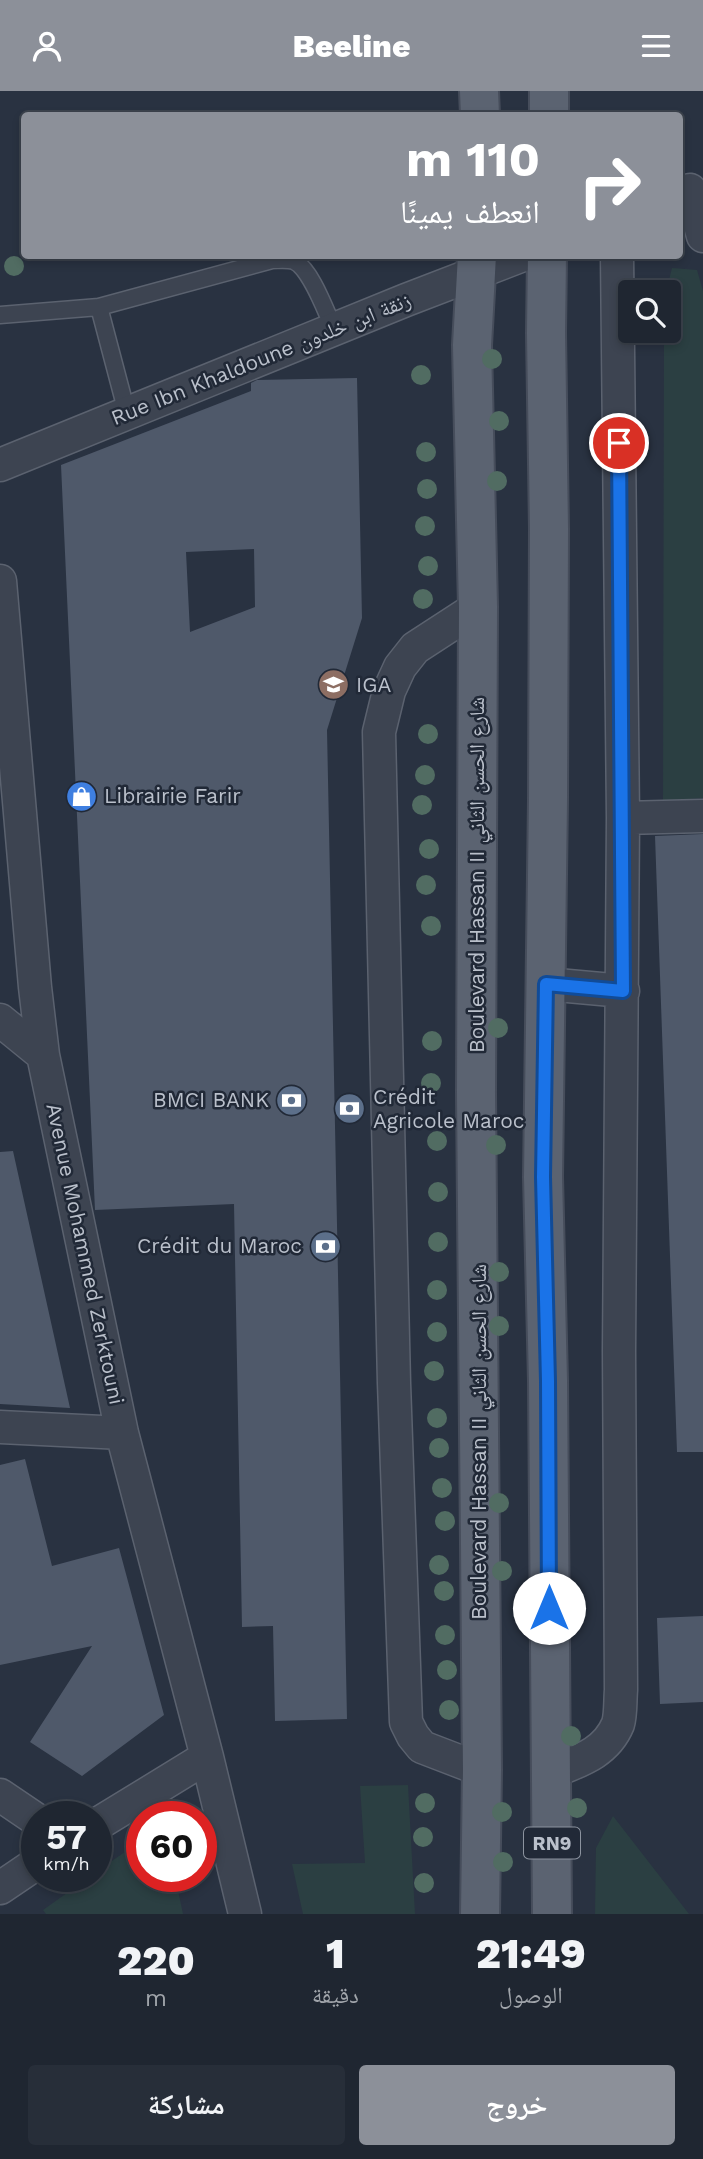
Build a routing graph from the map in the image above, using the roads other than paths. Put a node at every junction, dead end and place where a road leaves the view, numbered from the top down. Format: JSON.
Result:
{"nodes":[{"id":1,"x":479,"y":91,"type":"edge"},
{"id":2,"x":549,"y":91,"type":"edge"},
{"id":3,"x":480,"y":112,"type":"edge"},
{"id":4,"x":549,"y":112,"type":"edge"},
{"id":5,"x":691,"y":190,"type":"edge"},
{"id":6,"x":703,"y":236,"type":"edge"},
{"id":7,"x":502,"y":259,"type":"edge"},
{"id":8,"x":547,"y":259,"type":"edge"},
{"id":9,"x":617,"y":259,"type":"edge"},
{"id":10,"x":476,"y":264,"type":"edge"},
{"id":11,"x":99,"y":307,"type":"junction"},
{"id":12,"x":0,"y":315,"type":"edge"},
{"id":13,"x":334,"y":329,"type":"junction"},
{"id":14,"x":127,"y":413,"type":"junction"},
{"id":15,"x":0,"y":465,"type":"edge"},
{"id":16,"x":0,"y":581,"type":"edge"},
{"id":17,"x":478,"y":607,"type":"junction"},
{"id":18,"x":703,"y":816,"type":"edge"},
{"id":19,"x":623,"y":818,"type":"junction"},
{"id":20,"x":546,"y":984,"type":"junction"},
{"id":21,"x":623,"y":991,"type":"junction"},
{"id":22,"x":0,"y":1020,"type":"edge"},
{"id":23,"x":43,"y":1055,"type":"junction"},
{"id":24,"x":0,"y":1427,"type":"edge"},
{"id":25,"x":122,"y":1433,"type":"junction"},
{"id":26,"x":208,"y":1757,"type":"junction"},
{"id":27,"x":482,"y":1770,"type":"junction"},
{"id":28,"x":552,"y":1772,"type":"junction"},
{"id":29,"x":0,"y":1795,"type":"edge"},
{"id":30,"x":21,"y":1809,"type":"edge"},
{"id":31,"x":112,"y":1815,"type":"edge"},
{"id":32,"x":21,"y":1874,"type":"edge"},
{"id":33,"x":0,"y":1888,"type":"edge"},
{"id":34,"x":245,"y":1914,"type":"edge"},
{"id":35,"x":480,"y":1914,"type":"edge"},
{"id":36,"x":552,"y":1914,"type":"edge"}],
"edges":[{"from":1,"to":3,"type":"main road"},
{"from":2,"to":4,"type":"main road"},
{"from":5,"to":6,"type":"street"},
{"from":7,"to":10,"type":"street","name":"Rue Ibn Khaldoune زنقة ابن خلدون"},
{"from":8,"to":20,"type":"main road","number":"RN9"},
{"from":9,"to":19,"type":"street"},
{"from":10,"to":13,"type":"street","name":"Rue Ibn Khaldoune زنقة ابن خلدون"},
{"from":10,"to":17,"type":"main road","name":"Boulevard Hassan II شارع الحسن الثاني"},
{"from":11,"to":12,"type":"lane"},
{"from":11,"to":13,"type":"lane"},
{"from":11,"to":14,"type":"lane"},
{"from":13,"to":14,"type":"street","name":"Rue Ibn Khaldoune زنقة ابن خلدون"},
{"from":14,"to":15,"type":"street","name":"Rue Ibn Khaldoune زنقة ابن خلدون"},
{"from":16,"to":23,"type":"street","name":"Avenue Mohammed Zerktouni"},
{"from":17,"to":27,"type":"main road","name":"Boulevard Hassan II شارع الحسن الثاني"},
{"from":17,"to":27,"type":"street"},
{"from":18,"to":19,"type":"street"},
{"from":19,"to":21,"type":"street"},
{"from":20,"to":21,"type":"street"},
{"from":20,"to":28,"type":"main road","number":"RN9"},
{"from":21,"to":28,"type":"street"},
{"from":22,"to":23,"type":"street"},
{"from":23,"to":25,"type":"street","name":"Avenue Mohammed Zerktouni"},
{"from":24,"to":25,"type":"street"},
{"from":25,"to":26,"type":"street","name":"Avenue Mohammed Zerktouni"},
{"from":26,"to":31,"type":"street"},
{"from":26,"to":34,"type":"street","name":"Avenue Mohammed Zerktouni"},
{"from":27,"to":35,"type":"main road","name":"Boulevard Hassan II شارع الحسن الثاني"},
{"from":28,"to":36,"type":"main road","number":"RN9"},
{"from":29,"to":30,"type":"street"},
{"from":32,"to":33,"type":"street"}]}
